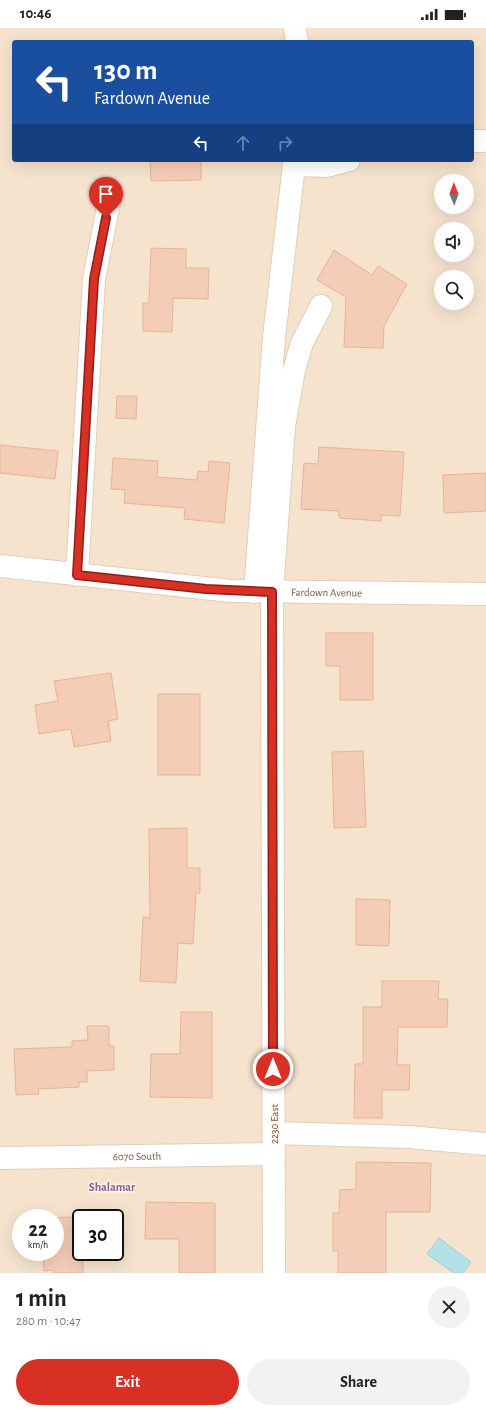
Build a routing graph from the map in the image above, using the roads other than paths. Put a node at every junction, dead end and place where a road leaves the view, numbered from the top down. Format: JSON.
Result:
{"nodes":[{"id":1,"x":295,"y":28,"type":"edge"},
{"id":2,"x":297,"y":40,"type":"edge"},
{"id":3,"x":294,"y":162,"type":"edge"},
{"id":4,"x":341,"y":162,"type":"edge"},
{"id":5,"x":109,"y":203,"type":"dead end"},
{"id":6,"x":321,"y":306,"type":"dead end"},
{"id":7,"x":0,"y":566,"type":"edge"},
{"id":8,"x":77,"y":575,"type":"junction"},
{"id":9,"x":263,"y":592,"type":"junction"},
{"id":10,"x":486,"y":594,"type":"edge"},
{"id":11,"x":274,"y":1143,"type":"junction"},
{"id":12,"x":486,"y":1144,"type":"edge"},
{"id":13,"x":0,"y":1158,"type":"edge"},
{"id":14,"x":274,"y":1273,"type":"edge"}],
"edges":[{"from":1,"to":2,"type":"street"},
{"from":3,"to":4,"type":"street"},
{"from":3,"to":9,"type":"street"},
{"from":5,"to":8,"type":"street"},
{"from":6,"to":9,"type":"street"},
{"from":7,"to":8,"type":"street","name":"Fardown Avenue"},
{"from":8,"to":9,"type":"street","name":"Fardown Avenue"},
{"from":9,"to":10,"type":"street","name":"Fardown Avenue"},
{"from":9,"to":11,"type":"street","name":"2230 East"},
{"from":11,"to":12,"type":"street","name":"6070 South"},
{"from":11,"to":13,"type":"street","name":"6070 South"},
{"from":11,"to":14,"type":"street","name":"2230 East"}]}
